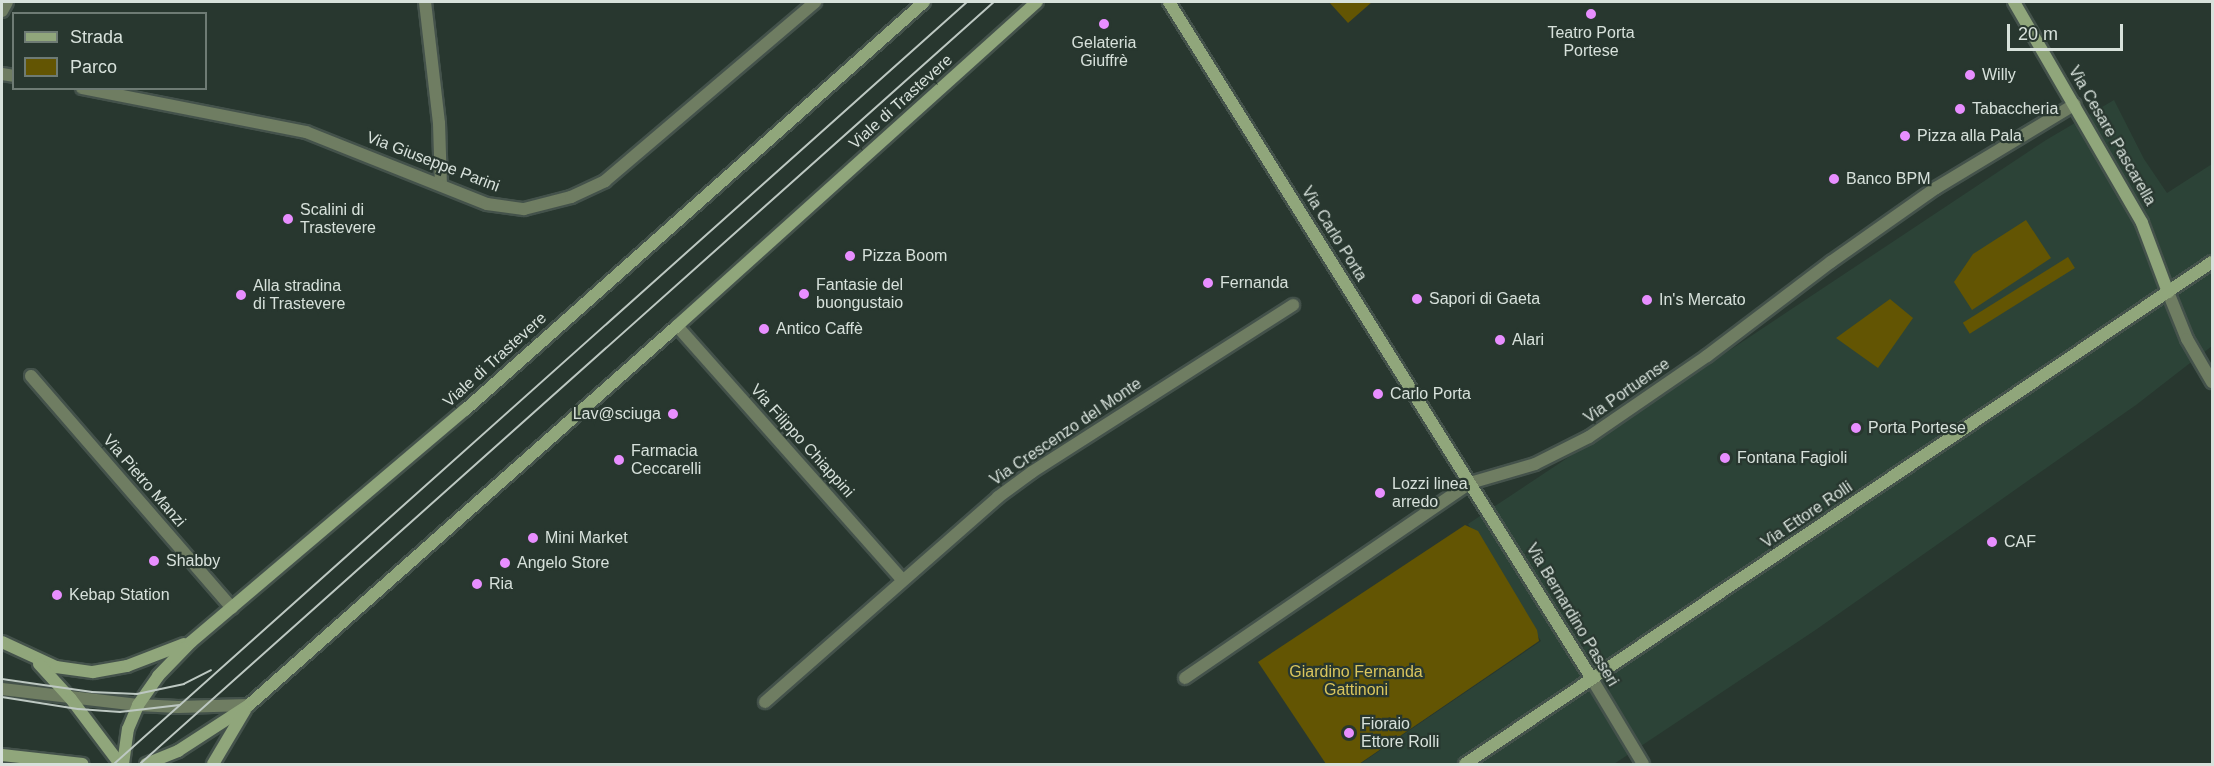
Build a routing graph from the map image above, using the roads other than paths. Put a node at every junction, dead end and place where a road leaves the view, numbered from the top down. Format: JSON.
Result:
{"nodes":[{"id":1,"x":7,"y":2,"type":"edge"},
{"id":2,"x":425,"y":2,"type":"edge"},
{"id":3,"x":815,"y":2,"type":"edge"},
{"id":4,"x":924,"y":2,"type":"edge"},
{"id":5,"x":1037,"y":2,"type":"edge"},
{"id":6,"x":1169,"y":2,"type":"edge"},
{"id":7,"x":2014,"y":2,"type":"edge"},
{"id":8,"x":2,"y":11,"type":"edge"},
{"id":9,"x":92,"y":90,"type":"edge"},
{"id":10,"x":2075,"y":104,"type":"junction"},
{"id":11,"x":441,"y":184,"type":"junction"},
{"id":12,"x":2212,"y":262,"type":"edge"},
{"id":13,"x":2168,"y":292,"type":"junction"},
{"id":14,"x":1293,"y":304,"type":"dead end"},
{"id":15,"x":677,"y":326,"type":"junction"},
{"id":16,"x":31,"y":376,"type":"dead end"},
{"id":17,"x":2212,"y":382,"type":"edge"},
{"id":18,"x":1470,"y":483,"type":"junction"},
{"id":19,"x":902,"y":579,"type":"junction"},
{"id":20,"x":232,"y":608,"type":"junction"},
{"id":21,"x":2,"y":642,"type":"edge"},
{"id":22,"x":191,"y":642,"type":"junction"},
{"id":23,"x":31,"y":658,"type":"junction"},
{"id":24,"x":1185,"y":678,"type":"dead end"},
{"id":25,"x":1592,"y":679,"type":"junction"},
{"id":26,"x":2,"y":689,"type":"edge"},
{"id":27,"x":71,"y":699,"type":"junction"},
{"id":28,"x":765,"y":702,"type":"dead end"},
{"id":29,"x":138,"y":705,"type":"junction"},
{"id":30,"x":249,"y":705,"type":"junction"},
{"id":31,"x":2,"y":755,"type":"edge"},
{"id":32,"x":83,"y":765,"type":"edge"},
{"id":33,"x":122,"y":765,"type":"edge"},
{"id":34,"x":146,"y":765,"type":"edge"},
{"id":35,"x":213,"y":765,"type":"edge"},
{"id":36,"x":1465,"y":765,"type":"edge"},
{"id":37,"x":1643,"y":765,"type":"edge"}],
"edges":[{"from":1,"to":8,"type":"street"},
{"from":2,"to":11,"type":"street"},
{"from":3,"to":11,"type":"street","name":"Via Giuseppe Parini"},
{"from":4,"to":20,"type":"main road","name":"Viale di Trastevere"},
{"from":5,"to":15,"type":"main road","name":"Viale di Trastevere"},
{"from":6,"to":18,"type":"main road","name":"Via Carlo Porta"},
{"from":7,"to":10,"type":"main road","name":"Via Cesare Pascarella"},
{"from":9,"to":11,"type":"street","name":"Via Giuseppe Parini"},
{"from":10,"to":13,"type":"main road","name":"Via Cesare Pascarella"},
{"from":10,"to":18,"type":"street","name":"Via Portuense"},
{"from":12,"to":13,"type":"main road"},
{"from":13,"to":17,"type":"street"},
{"from":13,"to":25,"type":"main road","name":"Via Ettore Rolli"},
{"from":14,"to":19,"type":"street","name":"Via Crescenzo del Monte"},
{"from":15,"to":19,"type":"street","name":"Via Filippo Chiappini"},
{"from":15,"to":30,"type":"main road","name":"Viale di Trastevere"},
{"from":16,"to":20,"type":"street","name":"Via Pietro Manzi"},
{"from":18,"to":24,"type":"street","name":"Via Portuense"},
{"from":18,"to":25,"type":"main road","name":"Via Bernardino Passeri"},
{"from":19,"to":28,"type":"street","name":"Via Crescenzo del Monte"},
{"from":20,"to":22,"type":"main road","name":"Viale di Trastevere"},
{"from":21,"to":23,"type":"main road"},
{"from":22,"to":23,"type":"main road"},
{"from":22,"to":29,"type":"main road","name":"Viale di Trastevere"},
{"from":23,"to":27,"type":"main road"},
{"from":25,"to":36,"type":"main road","name":"Via Ettore Rolli"},
{"from":25,"to":37,"type":"street","name":"Via Bernardino Passeri"},
{"from":26,"to":27,"type":"street"},
{"from":27,"to":29,"type":"street"},
{"from":27,"to":33,"type":"main road"},
{"from":29,"to":30,"type":"street"},
{"from":29,"to":33,"type":"main road","name":"Viale di Trastevere"},
{"from":30,"to":34,"type":"main road"},
{"from":30,"to":35,"type":"main road"},
{"from":31,"to":32,"type":"main road"}]}
